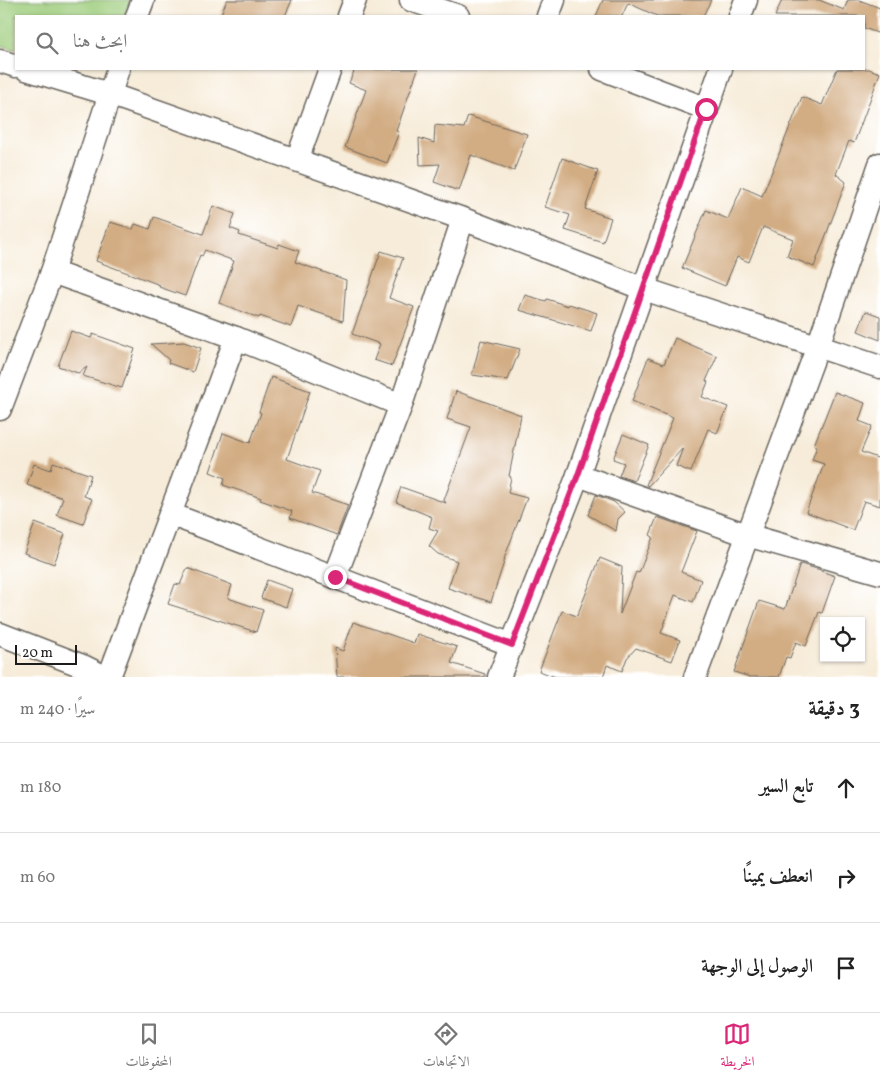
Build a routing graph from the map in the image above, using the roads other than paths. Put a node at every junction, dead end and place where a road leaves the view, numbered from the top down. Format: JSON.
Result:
{"nodes":[{"id":1,"x":143,"y":0,"type":"edge"},
{"id":2,"x":355,"y":0,"type":"edge"},
{"id":3,"x":411,"y":0,"type":"edge"},
{"id":4,"x":554,"y":0,"type":"edge"},
{"id":5,"x":746,"y":0,"type":"edge"},
{"id":6,"x":137,"y":15,"type":"edge"},
{"id":7,"x":349,"y":15,"type":"edge"},
{"id":8,"x":455,"y":15,"type":"edge"},
{"id":9,"x":548,"y":15,"type":"edge"},
{"id":10,"x":740,"y":15,"type":"edge"},
{"id":11,"x":0,"y":61,"type":"edge"},
{"id":12,"x":15,"y":66,"type":"edge"},
{"id":13,"x":29,"y":70,"type":"edge"},
{"id":14,"x":118,"y":70,"type":"edge"},
{"id":15,"x":330,"y":70,"type":"edge"},
{"id":16,"x":605,"y":70,"type":"edge"},
{"id":17,"x":721,"y":70,"type":"edge"},
{"id":18,"x":108,"y":94,"type":"junction"},
{"id":19,"x":706,"y":109,"type":"junction"},
{"id":20,"x":297,"y":160,"type":"junction"},
{"id":21,"x":880,"y":164,"type":"edge"},
{"id":22,"x":463,"y":219,"type":"junction"},
{"id":23,"x":52,"y":272,"type":"junction"},
{"id":24,"x":644,"y":289,"type":"junction"},
{"id":25,"x":236,"y":338,"type":"junction"},
{"id":26,"x":818,"y":346,"type":"junction"},
{"id":27,"x":880,"y":366,"type":"edge"},
{"id":28,"x":1,"y":403,"type":"edge"},
{"id":29,"x":400,"y":405,"type":"junction"},
{"id":30,"x":578,"y":475,"type":"junction"},
{"id":31,"x":170,"y":514,"type":"junction"},
{"id":32,"x":747,"y":535,"type":"junction"},
{"id":33,"x":880,"y":573,"type":"edge"},
{"id":34,"x":335,"y":577,"type":"junction"},
{"id":35,"x":0,"y":634,"type":"edge"},
{"id":36,"x":512,"y":645,"type":"junction"},
{"id":37,"x":83,"y":672,"type":"edge"},
{"id":38,"x":105,"y":677,"type":"edge"},
{"id":39,"x":109,"y":677,"type":"edge"},
{"id":40,"x":499,"y":677,"type":"edge"},
{"id":41,"x":695,"y":677,"type":"edge"}],
"edges":[{"from":1,"to":6,"type":"street"},
{"from":2,"to":7,"type":"street"},
{"from":3,"to":8,"type":"street"},
{"from":4,"to":9,"type":"street"},
{"from":5,"to":10,"type":"street"},
{"from":11,"to":12,"type":"street"},
{"from":13,"to":18,"type":"street"},
{"from":14,"to":18,"type":"street"},
{"from":15,"to":20,"type":"street"},
{"from":16,"to":19,"type":"street"},
{"from":17,"to":19,"type":"street"},
{"from":18,"to":20,"type":"street"},
{"from":18,"to":23,"type":"street"},
{"from":19,"to":24,"type":"street"},
{"from":20,"to":22,"type":"street"},
{"from":21,"to":26,"type":"street"},
{"from":22,"to":24,"type":"street"},
{"from":22,"to":29,"type":"street"},
{"from":23,"to":25,"type":"street"},
{"from":23,"to":28,"type":"street"},
{"from":24,"to":26,"type":"street"},
{"from":24,"to":30,"type":"street"},
{"from":25,"to":29,"type":"street"},
{"from":25,"to":31,"type":"street"},
{"from":26,"to":27,"type":"street"},
{"from":26,"to":32,"type":"street"},
{"from":29,"to":34,"type":"street"},
{"from":30,"to":32,"type":"street"},
{"from":30,"to":36,"type":"street"},
{"from":31,"to":34,"type":"street"},
{"from":31,"to":39,"type":"street"},
{"from":32,"to":33,"type":"street"},
{"from":32,"to":41,"type":"street"},
{"from":34,"to":36,"type":"street"},
{"from":35,"to":37,"type":"street"},
{"from":36,"to":40,"type":"street"},
{"from":37,"to":38,"type":"street"}]}
